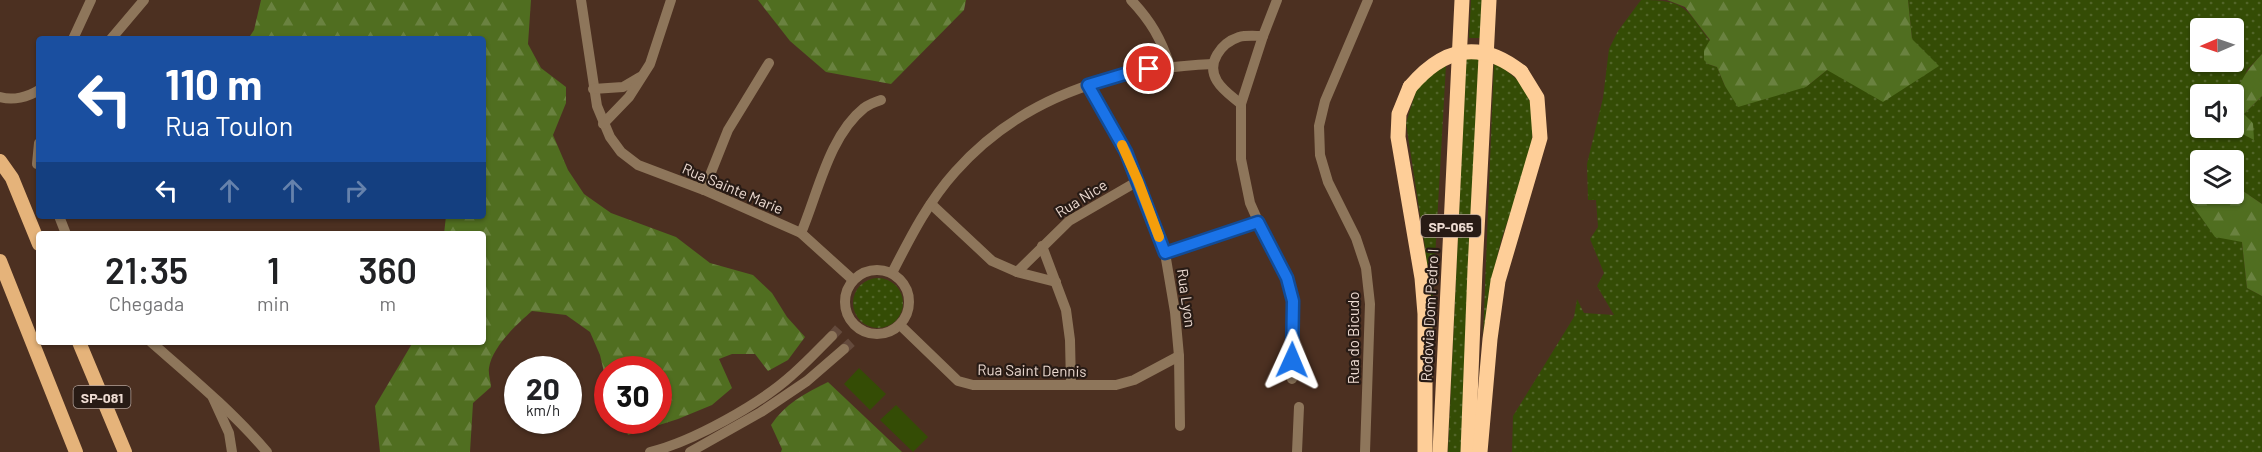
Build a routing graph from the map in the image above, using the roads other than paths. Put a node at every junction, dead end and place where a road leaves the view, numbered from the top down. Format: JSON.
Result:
{"nodes":[{"id":1,"x":91,"y":0,"type":"edge"},
{"id":2,"x":144,"y":0,"type":"edge"},
{"id":3,"x":581,"y":0,"type":"edge"},
{"id":4,"x":671,"y":0,"type":"edge"},
{"id":5,"x":1131,"y":0,"type":"edge"},
{"id":6,"x":1278,"y":0,"type":"edge"},
{"id":7,"x":1368,"y":0,"type":"edge"},
{"id":8,"x":1462,"y":0,"type":"edge"},
{"id":9,"x":1489,"y":0,"type":"edge"},
{"id":10,"x":137,"y":5,"type":"edge"},
{"id":11,"x":74,"y":36,"type":"edge"},
{"id":12,"x":112,"y":36,"type":"edge"},
{"id":13,"x":1263,"y":36,"type":"junction"},
{"id":14,"x":769,"y":63,"type":"dead end"},
{"id":15,"x":1213,"y":64,"type":"junction"},
{"id":16,"x":1170,"y":66,"type":"junction"},
{"id":17,"x":643,"y":76,"type":"junction"},
{"id":18,"x":1088,"y":85,"type":"junction"},
{"id":19,"x":593,"y":88,"type":"junction"},
{"id":20,"x":36,"y":92,"type":"edge"},
{"id":21,"x":0,"y":97,"type":"edge"},
{"id":22,"x":881,"y":100,"type":"dead end"},
{"id":23,"x":1241,"y":104,"type":"junction"},
{"id":24,"x":603,"y":124,"type":"junction"},
{"id":25,"x":0,"y":162,"type":"edge"},
{"id":26,"x":0,"y":180,"type":"edge"},
{"id":27,"x":1138,"y":181,"type":"junction"},
{"id":28,"x":704,"y":190,"type":"junction"},
{"id":29,"x":17,"y":192,"type":"junction"},
{"id":30,"x":931,"y":204,"type":"junction"},
{"id":31,"x":1258,"y":222,"type":"junction"},
{"id":32,"x":801,"y":233,"type":"junction"},
{"id":33,"x":36,"y":237,"type":"edge"},
{"id":34,"x":1042,"y":246,"type":"junction"},
{"id":35,"x":1165,"y":253,"type":"junction"},
{"id":36,"x":0,"y":261,"type":"edge"},
{"id":37,"x":1017,"y":272,"type":"junction"},
{"id":38,"x":892,"y":273,"type":"junction"},
{"id":39,"x":853,"y":280,"type":"junction"},
{"id":40,"x":1056,"y":282,"type":"junction"},
{"id":41,"x":849,"y":317,"type":"junction"},
{"id":42,"x":900,"y":325,"type":"junction"},
{"id":43,"x":841,"y":326,"type":"tunnel mouth"},
{"id":44,"x":863,"y":331,"type":"junction"},
{"id":45,"x":832,"y":336,"type":"tunnel mouth"},
{"id":46,"x":854,"y":340,"type":"tunnel mouth"},
{"id":47,"x":81,"y":345,"type":"edge"},
{"id":48,"x":155,"y":345,"type":"edge"},
{"id":49,"x":844,"y":349,"type":"tunnel mouth"},
{"id":50,"x":1179,"y":356,"type":"junction"},
{"id":51,"x":1292,"y":380,"type":"dead end"},
{"id":52,"x":1071,"y":385,"type":"junction"},
{"id":53,"x":210,"y":392,"type":"junction"},
{"id":54,"x":1299,"y":407,"type":"dead end"},
{"id":55,"x":1180,"y":426,"type":"dead end"},
{"id":56,"x":116,"y":429,"type":"junction"},
{"id":57,"x":76,"y":451,"type":"edge"},
{"id":58,"x":120,"y":452,"type":"edge"},
{"id":59,"x":125,"y":452,"type":"edge"},
{"id":60,"x":232,"y":452,"type":"edge"},
{"id":61,"x":267,"y":452,"type":"edge"},
{"id":62,"x":650,"y":452,"type":"edge"},
{"id":63,"x":690,"y":452,"type":"edge"},
{"id":64,"x":1297,"y":452,"type":"edge"},
{"id":65,"x":1365,"y":452,"type":"edge"},
{"id":66,"x":1425,"y":452,"type":"edge"},
{"id":67,"x":1440,"y":452,"type":"edge"},
{"id":68,"x":1468,"y":452,"type":"edge"},
{"id":69,"x":1480,"y":452,"type":"edge"}],
"edges":[{"from":1,"to":11,"type":"street"},
{"from":2,"to":10,"type":"street"},
{"from":3,"to":19,"type":"street","name":"Rua Sainte Marie"},
{"from":4,"to":17,"type":"street"},
{"from":5,"to":16,"type":"street"},
{"from":6,"to":13,"type":"street"},
{"from":7,"to":65,"type":"street","name":"Rua do Bicudo"},
{"from":8,"to":67,"type":"highway","name":"Rodovia Dom Pedro I","number":"SP-065"},
{"from":9,"to":68,"type":"highway","number":"SP-065"},
{"from":10,"to":12,"type":"street"},
{"from":13,"to":15,"type":"street"},
{"from":13,"to":23,"type":"street"},
{"from":14,"to":28,"type":"street"},
{"from":15,"to":16,"type":"street"},
{"from":15,"to":23,"type":"street"},
{"from":16,"to":18,"type":"street"},
{"from":17,"to":19,"type":"street"},
{"from":17,"to":24,"type":"street"},
{"from":18,"to":27,"type":"street","name":"Rua Lyon"},
{"from":18,"to":30,"type":"street"},
{"from":19,"to":24,"type":"street","name":"Rua Sainte Marie"},
{"from":20,"to":21,"type":"street"},
{"from":22,"to":32,"type":"street"},
{"from":23,"to":31,"type":"street"},
{"from":24,"to":28,"type":"street","name":"Rua Sainte Marie"},
{"from":25,"to":29,"type":"main road"},
{"from":26,"to":29,"type":"main road"},
{"from":27,"to":34,"type":"street","name":"Rua Nice"},
{"from":27,"to":35,"type":"street","name":"Rua Lyon"},
{"from":28,"to":32,"type":"street","name":"Rua Sainte Marie"},
{"from":29,"to":33,"type":"main road"},
{"from":30,"to":37,"type":"street"},
{"from":30,"to":38,"type":"street"},
{"from":31,"to":35,"type":"street"},
{"from":31,"to":51,"type":"street"},
{"from":32,"to":39,"type":"street","name":"Rua Sainte Marie"},
{"from":34,"to":37,"type":"street","name":"Rua Nice"},
{"from":34,"to":40,"type":"street"},
{"from":35,"to":50,"type":"street","name":"Rua Lyon"},
{"from":36,"to":57,"type":"main road","number":"SP-081"},
{"from":37,"to":40,"type":"street"},
{"from":38,"to":39,"type":"street"},
{"from":38,"to":42,"type":"street"},
{"from":39,"to":41,"type":"street"},
{"from":40,"to":52,"type":"street"},
{"from":41,"to":43,"type":"street"},
{"from":41,"to":44,"type":"street"},
{"from":42,"to":44,"type":"street"},
{"from":42,"to":52,"type":"street","name":"Rua Saint Dennis"},
{"from":44,"to":46,"type":"street"},
{"from":45,"to":62,"type":"street"},
{"from":47,"to":56,"type":"main road","number":"SP-081"},
{"from":48,"to":53,"type":"street"},
{"from":49,"to":63,"type":"street"},
{"from":50,"to":52,"type":"street","name":"Rua Saint Dennis"},
{"from":50,"to":55,"type":"street","name":"Rua Lyon"},
{"from":53,"to":60,"type":"street"},
{"from":53,"to":61,"type":"street"},
{"from":54,"to":64,"type":"street"},
{"from":56,"to":58,"type":"main road"},
{"from":56,"to":59,"type":"main road","number":"SP-081"},
{"from":66,"to":69,"type":"highway","bridge":true}]}
